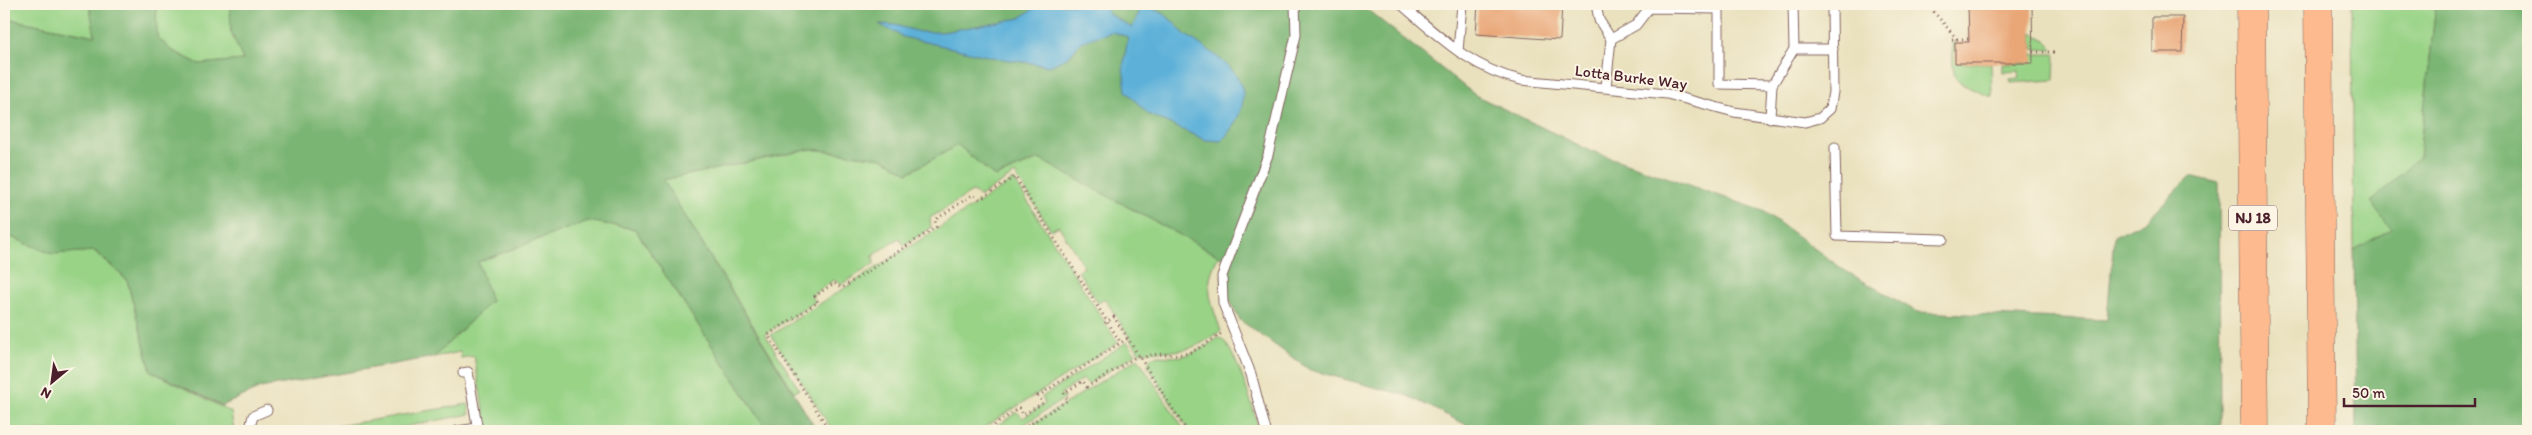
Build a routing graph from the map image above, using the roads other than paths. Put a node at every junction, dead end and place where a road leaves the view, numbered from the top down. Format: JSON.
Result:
{"nodes":[{"id":1,"x":1295,"y":4,"type":"edge"},
{"id":2,"x":1401,"y":4,"type":"edge"},
{"id":3,"x":1462,"y":4,"type":"edge"},
{"id":4,"x":1596,"y":4,"type":"edge"},
{"id":5,"x":1793,"y":4,"type":"edge"},
{"id":6,"x":1832,"y":4,"type":"edge"},
{"id":7,"x":2251,"y":4,"type":"edge"},
{"id":8,"x":2318,"y":4,"type":"edge"},
{"id":9,"x":1721,"y":6,"type":"edge"},
{"id":10,"x":1610,"y":39,"type":"junction"},
{"id":11,"x":1794,"y":49,"type":"junction"},
{"id":12,"x":1833,"y":49,"type":"junction"},
{"id":13,"x":1458,"y":51,"type":"junction"},
{"id":14,"x":1772,"y":85,"type":"junction"},
{"id":15,"x":1606,"y":87,"type":"junction"},
{"id":16,"x":1770,"y":118,"type":"junction"},
{"id":17,"x":1835,"y":147,"type":"dead end"},
{"id":18,"x":1943,"y":239,"type":"dead end"},
{"id":19,"x":463,"y":373,"type":"dead end"},
{"id":20,"x":267,"y":410,"type":"dead end"},
{"id":21,"x":478,"y":429,"type":"edge"},
{"id":22,"x":250,"y":431,"type":"edge"},
{"id":23,"x":457,"y":431,"type":"edge"},
{"id":24,"x":1266,"y":431,"type":"edge"},
{"id":25,"x":2255,"y":431,"type":"edge"},
{"id":26,"x":2322,"y":431,"type":"edge"}],
"edges":[{"from":1,"to":24,"type":"lane"},
{"from":2,"to":13,"type":"lane","name":"Lotta Burke Way"},
{"from":3,"to":13,"type":"lane"},
{"from":4,"to":10,"type":"lane"},
{"from":5,"to":11,"type":"lane"},
{"from":6,"to":12,"type":"lane","name":"Lotta Burke Way"},
{"from":7,"to":25,"type":"highway","number":"NJ 18"},
{"from":8,"to":26,"type":"highway"},
{"from":9,"to":10,"type":"lane"},
{"from":9,"to":14,"type":"lane"},
{"from":10,"to":15,"type":"lane"},
{"from":11,"to":12,"type":"lane"},
{"from":11,"to":14,"type":"lane"},
{"from":12,"to":16,"type":"lane","name":"Lotta Burke Way"},
{"from":13,"to":15,"type":"lane","name":"Lotta Burke Way"},
{"from":14,"to":16,"type":"lane"},
{"from":15,"to":16,"type":"lane","name":"Lotta Burke Way"},
{"from":17,"to":18,"type":"lane"},
{"from":19,"to":21,"type":"lane"},
{"from":20,"to":22,"type":"lane"},
{"from":21,"to":23,"type":"lane"}]}
